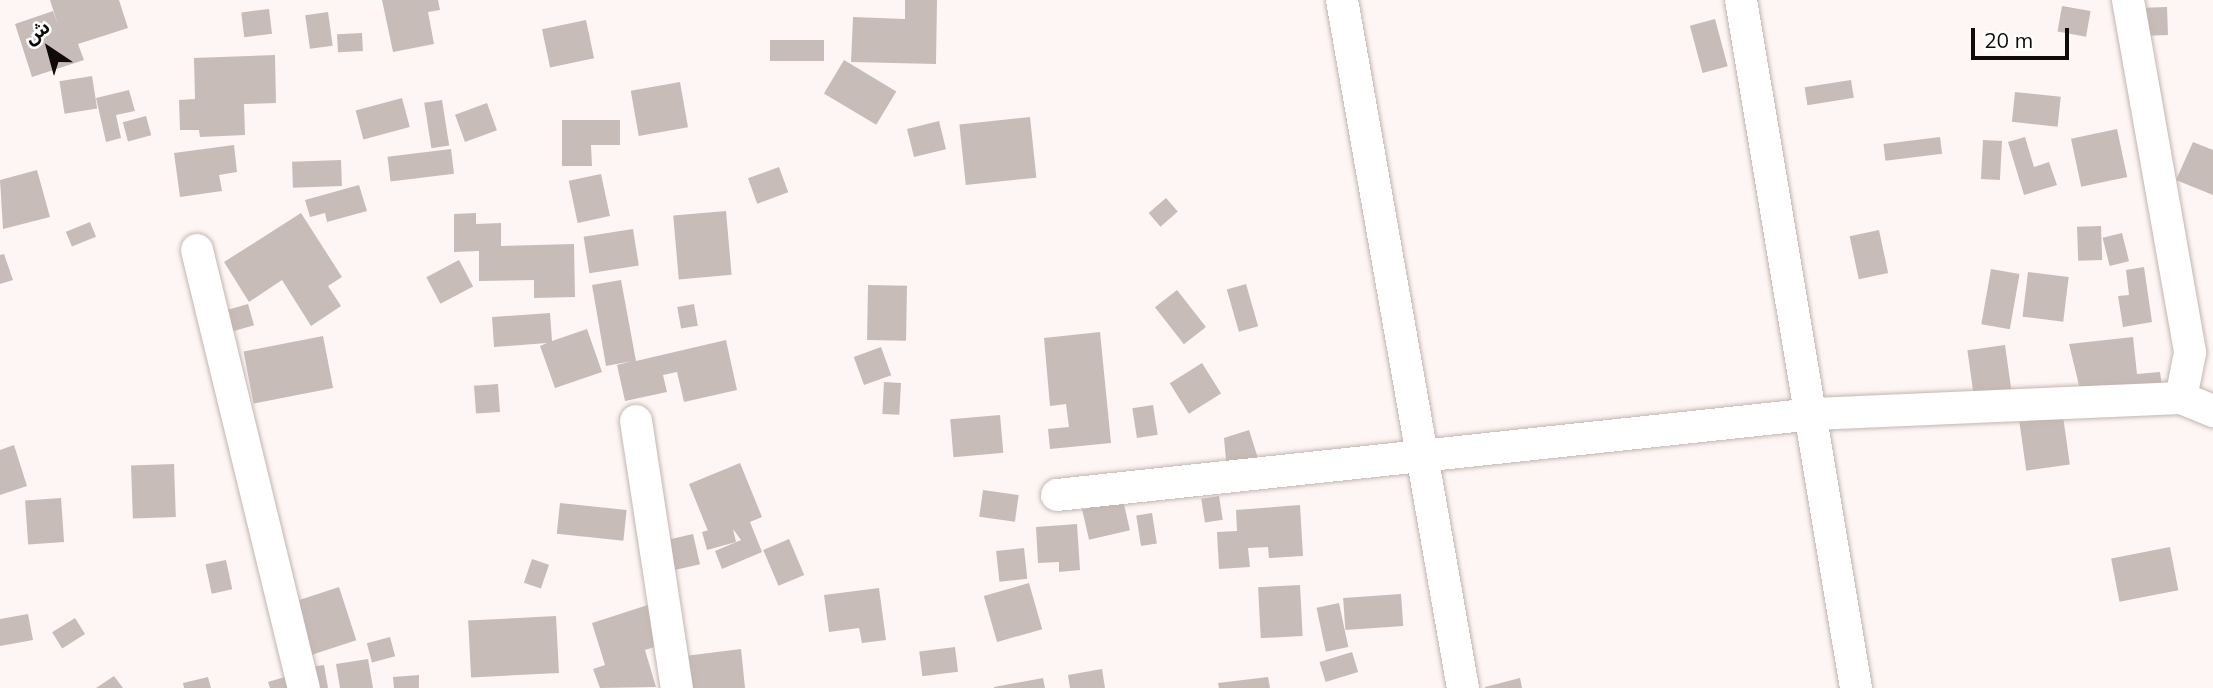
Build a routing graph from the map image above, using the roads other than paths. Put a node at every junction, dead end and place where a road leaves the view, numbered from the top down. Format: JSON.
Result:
{"nodes":[{"id":1,"x":1342,"y":0,"type":"edge"},
{"id":2,"x":1741,"y":0,"type":"edge"},
{"id":3,"x":2128,"y":0,"type":"edge"},
{"id":4,"x":197,"y":250,"type":"dead end"},
{"id":5,"x":2180,"y":398,"type":"junction"},
{"id":6,"x":2213,"y":411,"type":"edge"},
{"id":7,"x":1814,"y":414,"type":"junction"},
{"id":8,"x":636,"y":421,"type":"dead end"},
{"id":9,"x":1422,"y":461,"type":"junction"},
{"id":10,"x":1057,"y":495,"type":"dead end"},
{"id":11,"x":304,"y":688,"type":"edge"},
{"id":12,"x":677,"y":688,"type":"edge"},
{"id":13,"x":1463,"y":688,"type":"edge"},
{"id":14,"x":1856,"y":688,"type":"edge"}],
"edges":[{"from":1,"to":9,"type":"street"},
{"from":2,"to":7,"type":"street"},
{"from":3,"to":5,"type":"street"},
{"from":4,"to":11,"type":"street"},
{"from":5,"to":6,"type":"street"},
{"from":5,"to":7,"type":"street"},
{"from":7,"to":9,"type":"street"},
{"from":7,"to":14,"type":"street"},
{"from":8,"to":12,"type":"street"},
{"from":9,"to":10,"type":"street"},
{"from":9,"to":13,"type":"street"}]}
